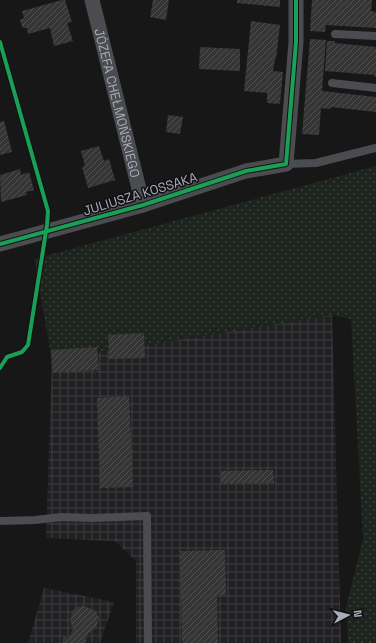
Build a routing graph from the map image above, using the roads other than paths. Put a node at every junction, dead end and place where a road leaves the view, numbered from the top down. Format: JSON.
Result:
{"nodes":[{"id":1,"x":92,"y":0,"type":"edge"},
{"id":2,"x":296,"y":0,"type":"edge"},
{"id":3,"x":335,"y":34,"type":"dead end"},
{"id":4,"x":376,"y":36,"type":"edge"},
{"id":5,"x":332,"y":83,"type":"dead end"},
{"id":6,"x":376,"y":88,"type":"edge"},
{"id":7,"x":376,"y":148,"type":"edge"},
{"id":8,"x":286,"y":164,"type":"junction"},
{"id":9,"x":143,"y":205,"type":"junction"},
{"id":10,"x":0,"y":244,"type":"edge"},
{"id":11,"x":0,"y":521,"type":"edge"},
{"id":12,"x":148,"y":643,"type":"edge"}],
"edges":[{"from":1,"to":9,"type":"street","name":"JÓZEFA CHEŁMOŃSKIEGO"},
{"from":2,"to":8,"type":"street"},
{"from":3,"to":4,"type":"lane"},
{"from":5,"to":6,"type":"lane"},
{"from":7,"to":8,"type":"lane"},
{"from":8,"to":9,"type":"street","name":"JULIUSZA KOSSAKA"},
{"from":9,"to":10,"type":"street","name":"JULIUSZA KOSSAKA"},
{"from":11,"to":12,"type":"lane"}]}
